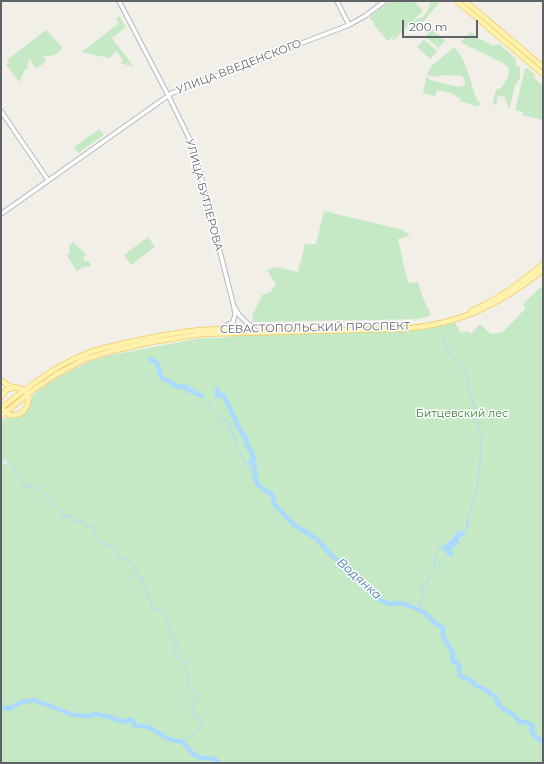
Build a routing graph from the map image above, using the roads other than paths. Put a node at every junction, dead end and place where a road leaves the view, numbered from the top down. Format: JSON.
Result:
{"nodes":[{"id":1,"x":119,"y":1,"type":"edge"},
{"id":2,"x":337,"y":1,"type":"edge"},
{"id":3,"x":385,"y":1,"type":"edge"},
{"id":4,"x":457,"y":1,"type":"edge"},
{"id":5,"x":465,"y":1,"type":"edge"},
{"id":6,"x":488,"y":24,"type":"junction"},
{"id":7,"x":349,"y":25,"type":"junction"},
{"id":8,"x":543,"y":67,"type":"edge"},
{"id":9,"x":543,"y":74,"type":"edge"},
{"id":10,"x":168,"y":95,"type":"junction"},
{"id":11,"x":1,"y":111,"type":"edge"},
{"id":12,"x":48,"y":180,"type":"junction"},
{"id":13,"x":1,"y":214,"type":"edge"},
{"id":14,"x":543,"y":264,"type":"edge"},
{"id":15,"x":543,"y":270,"type":"edge"},
{"id":16,"x":234,"y":307,"type":"junction"},
{"id":17,"x":219,"y":330,"type":"junction"},
{"id":18,"x":255,"y":330,"type":"junction"},
{"id":19,"x":167,"y":337,"type":"junction"},
{"id":20,"x":1,"y":381,"type":"edge"},
{"id":21,"x":15,"y":387,"type":"junction"},
{"id":22,"x":25,"y":393,"type":"junction"},
{"id":23,"x":1,"y":397,"type":"edge"},
{"id":24,"x":1,"y":407,"type":"edge"},
{"id":25,"x":5,"y":412,"type":"junction"},
{"id":26,"x":1,"y":416,"type":"edge"}],
"edges":[{"from":1,"to":10,"type":"street","name":"УЛИЦА БУТЛЕРОВА"},
{"from":2,"to":7,"type":"street"},
{"from":3,"to":7,"type":"street","name":"УЛИЦА ВВЕДЕНСКОГО"},
{"from":4,"to":6,"type":"main road"},
{"from":5,"to":6,"type":"main road"},
{"from":6,"to":8,"type":"main road"},
{"from":6,"to":9,"type":"main road"},
{"from":7,"to":10,"type":"street","name":"УЛИЦА ВВЕДЕНСКОГО"},
{"from":10,"to":12,"type":"street","name":"УЛИЦА ВВЕДЕНСКОГО"},
{"from":10,"to":16,"type":"street","name":"УЛИЦА БУТЛЕРОВА"},
{"from":11,"to":12,"type":"street"},
{"from":12,"to":13,"type":"street","name":"УЛИЦА ВВЕДЕНСКОГО"},
{"from":14,"to":18,"type":"main road","name":"СЕВАСТОПОЛЬСКИЙ ПРОСПЕКТ"},
{"from":15,"to":19,"type":"main road","name":"СЕВАСТОПОЛЬСКИЙ ПРОСПЕКТ"},
{"from":16,"to":17,"type":"street"},
{"from":16,"to":18,"type":"street","name":"УЛИЦА БУТЛЕРОВА"},
{"from":17,"to":18,"type":"main road","name":"СЕВАСТОПОЛЬСКИЙ ПРОСПЕКТ"},
{"from":17,"to":19,"type":"main road","name":"СЕВАСТОПОЛЬСКИЙ ПРОСПЕКТ"},
{"from":19,"to":22,"type":"main road","name":"СЕВАСТОПОЛЬСКИЙ ПРОСПЕКТ"},
{"from":20,"to":21,"type":"main road"},
{"from":20,"to":23,"type":"main road"},
{"from":21,"to":22,"type":"main road"},
{"from":21,"to":23,"type":"main road"},
{"from":22,"to":24,"type":"main road","name":"СЕВАСТОПОЛЬСКИЙ ПРОСПЕКТ"},
{"from":22,"to":25,"type":"main road","name":"СЕВАСТОПОЛЬСКИЙ ПРОСПЕКТ"},
{"from":22,"to":25,"type":"main road"},
{"from":24,"to":25,"type":"main road"},
{"from":25,"to":26,"type":"main road","name":"СЕВАСТОПОЛЬСКИЙ ПРОСПЕКТ"}]}
